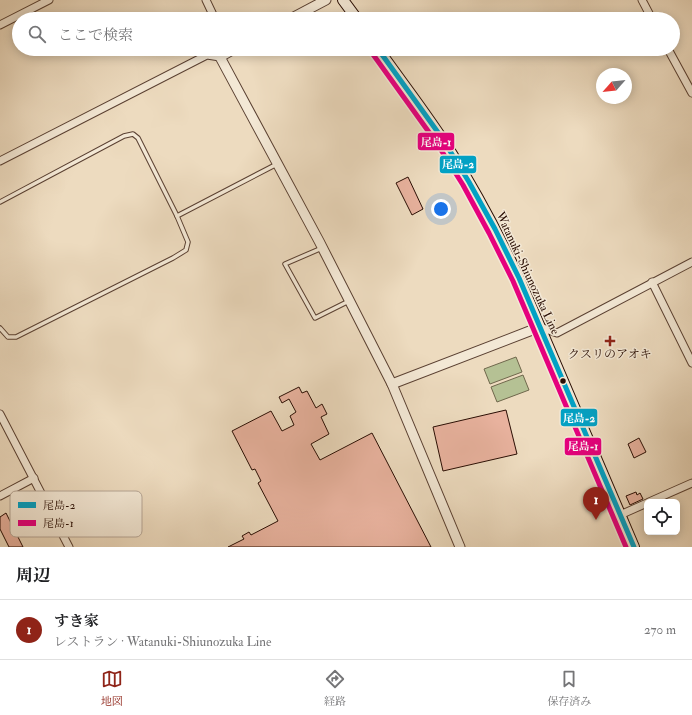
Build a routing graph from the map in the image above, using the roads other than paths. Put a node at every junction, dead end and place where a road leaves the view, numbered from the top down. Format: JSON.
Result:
{"nodes":[{"id":1,"x":49,"y":0,"type":"edge"},
{"id":2,"x":206,"y":0,"type":"edge"},
{"id":3,"x":326,"y":0,"type":"edge"},
{"id":4,"x":343,"y":0,"type":"edge"},
{"id":5,"x":642,"y":0,"type":"edge"},
{"id":6,"x":23,"y":12,"type":"edge"},
{"id":7,"x":212,"y":12,"type":"edge"},
{"id":8,"x":303,"y":12,"type":"edge"},
{"id":9,"x":351,"y":12,"type":"edge"},
{"id":10,"x":648,"y":12,"type":"edge"},
{"id":11,"x":12,"y":17,"type":"edge"},
{"id":12,"x":1,"y":22,"type":"edge"},
{"id":13,"x":205,"y":56,"type":"edge"},
{"id":14,"x":214,"y":56,"type":"edge"},
{"id":15,"x":383,"y":56,"type":"edge"},
{"id":16,"x":672,"y":56,"type":"edge"},
{"id":17,"x":220,"y":57,"type":"joint"},
{"id":18,"x":692,"y":93,"type":"edge"},
{"id":19,"x":0,"y":161,"type":"edge"},
{"id":20,"x":278,"y":164,"type":"junction"},
{"id":21,"x":0,"y":202,"type":"edge"},
{"id":22,"x":177,"y":216,"type":"junction"},
{"id":23,"x":322,"y":248,"type":"junction"},
{"id":24,"x":692,"y":262,"type":"edge"},
{"id":25,"x":652,"y":282,"type":"junction"},
{"id":26,"x":350,"y":301,"type":"junction"},
{"id":27,"x":540,"y":327,"type":"junction"},
{"id":28,"x":0,"y":328,"type":"edge"},
{"id":29,"x":692,"y":363,"type":"edge"},
{"id":30,"x":392,"y":384,"type":"junction"},
{"id":31,"x":0,"y":414,"type":"edge"},
{"id":32,"x":34,"y":478,"type":"junction"},
{"id":33,"x":692,"y":483,"type":"edge"},
{"id":34,"x":41,"y":491,"type":"edge"},
{"id":35,"x":0,"y":496,"type":"edge"},
{"id":36,"x":655,"y":499,"type":"edge"},
{"id":37,"x":644,"y":504,"type":"edge"},
{"id":38,"x":620,"y":514,"type":"junction"},
{"id":39,"x":64,"y":537,"type":"edge"},
{"id":40,"x":69,"y":547,"type":"edge"},
{"id":41,"x":460,"y":547,"type":"edge"},
{"id":42,"x":634,"y":547,"type":"edge"}],
"edges":[{"from":1,"to":6,"type":"street"},
{"from":2,"to":7,"type":"street"},
{"from":3,"to":8,"type":"street"},
{"from":4,"to":9,"type":"main road"},
{"from":5,"to":10,"type":"street"},
{"from":11,"to":12,"type":"street"},
{"from":13,"to":19,"type":"street"},
{"from":14,"to":17,"type":"street"},
{"from":15,"to":27,"type":"main road","name":"Watanuki-Shiunozuka Line"},
{"from":16,"to":18,"type":"street"},
{"from":17,"to":20,"type":"street"},
{"from":20,"to":22,"type":"lane"},
{"from":20,"to":23,"type":"street"},
{"from":21,"to":22,"type":"lane"},
{"from":22,"to":28,"type":"lane"},
{"from":23,"to":26,"type":"street"},
{"from":23,"to":26,"type":"lane"},
{"from":24,"to":25,"type":"street"},
{"from":25,"to":27,"type":"street"},
{"from":25,"to":29,"type":"street"},
{"from":26,"to":30,"type":"street"},
{"from":27,"to":30,"type":"street"},
{"from":27,"to":38,"type":"main road","name":"Watanuki-Shiunozuka Line"},
{"from":30,"to":41,"type":"street"},
{"from":31,"to":32,"type":"street"},
{"from":32,"to":34,"type":"street"},
{"from":32,"to":35,"type":"street"},
{"from":33,"to":36,"type":"street"},
{"from":37,"to":38,"type":"street"},
{"from":38,"to":42,"type":"main road","name":"Watanuki-Shiunozuka Line"},
{"from":39,"to":40,"type":"street"}]}
